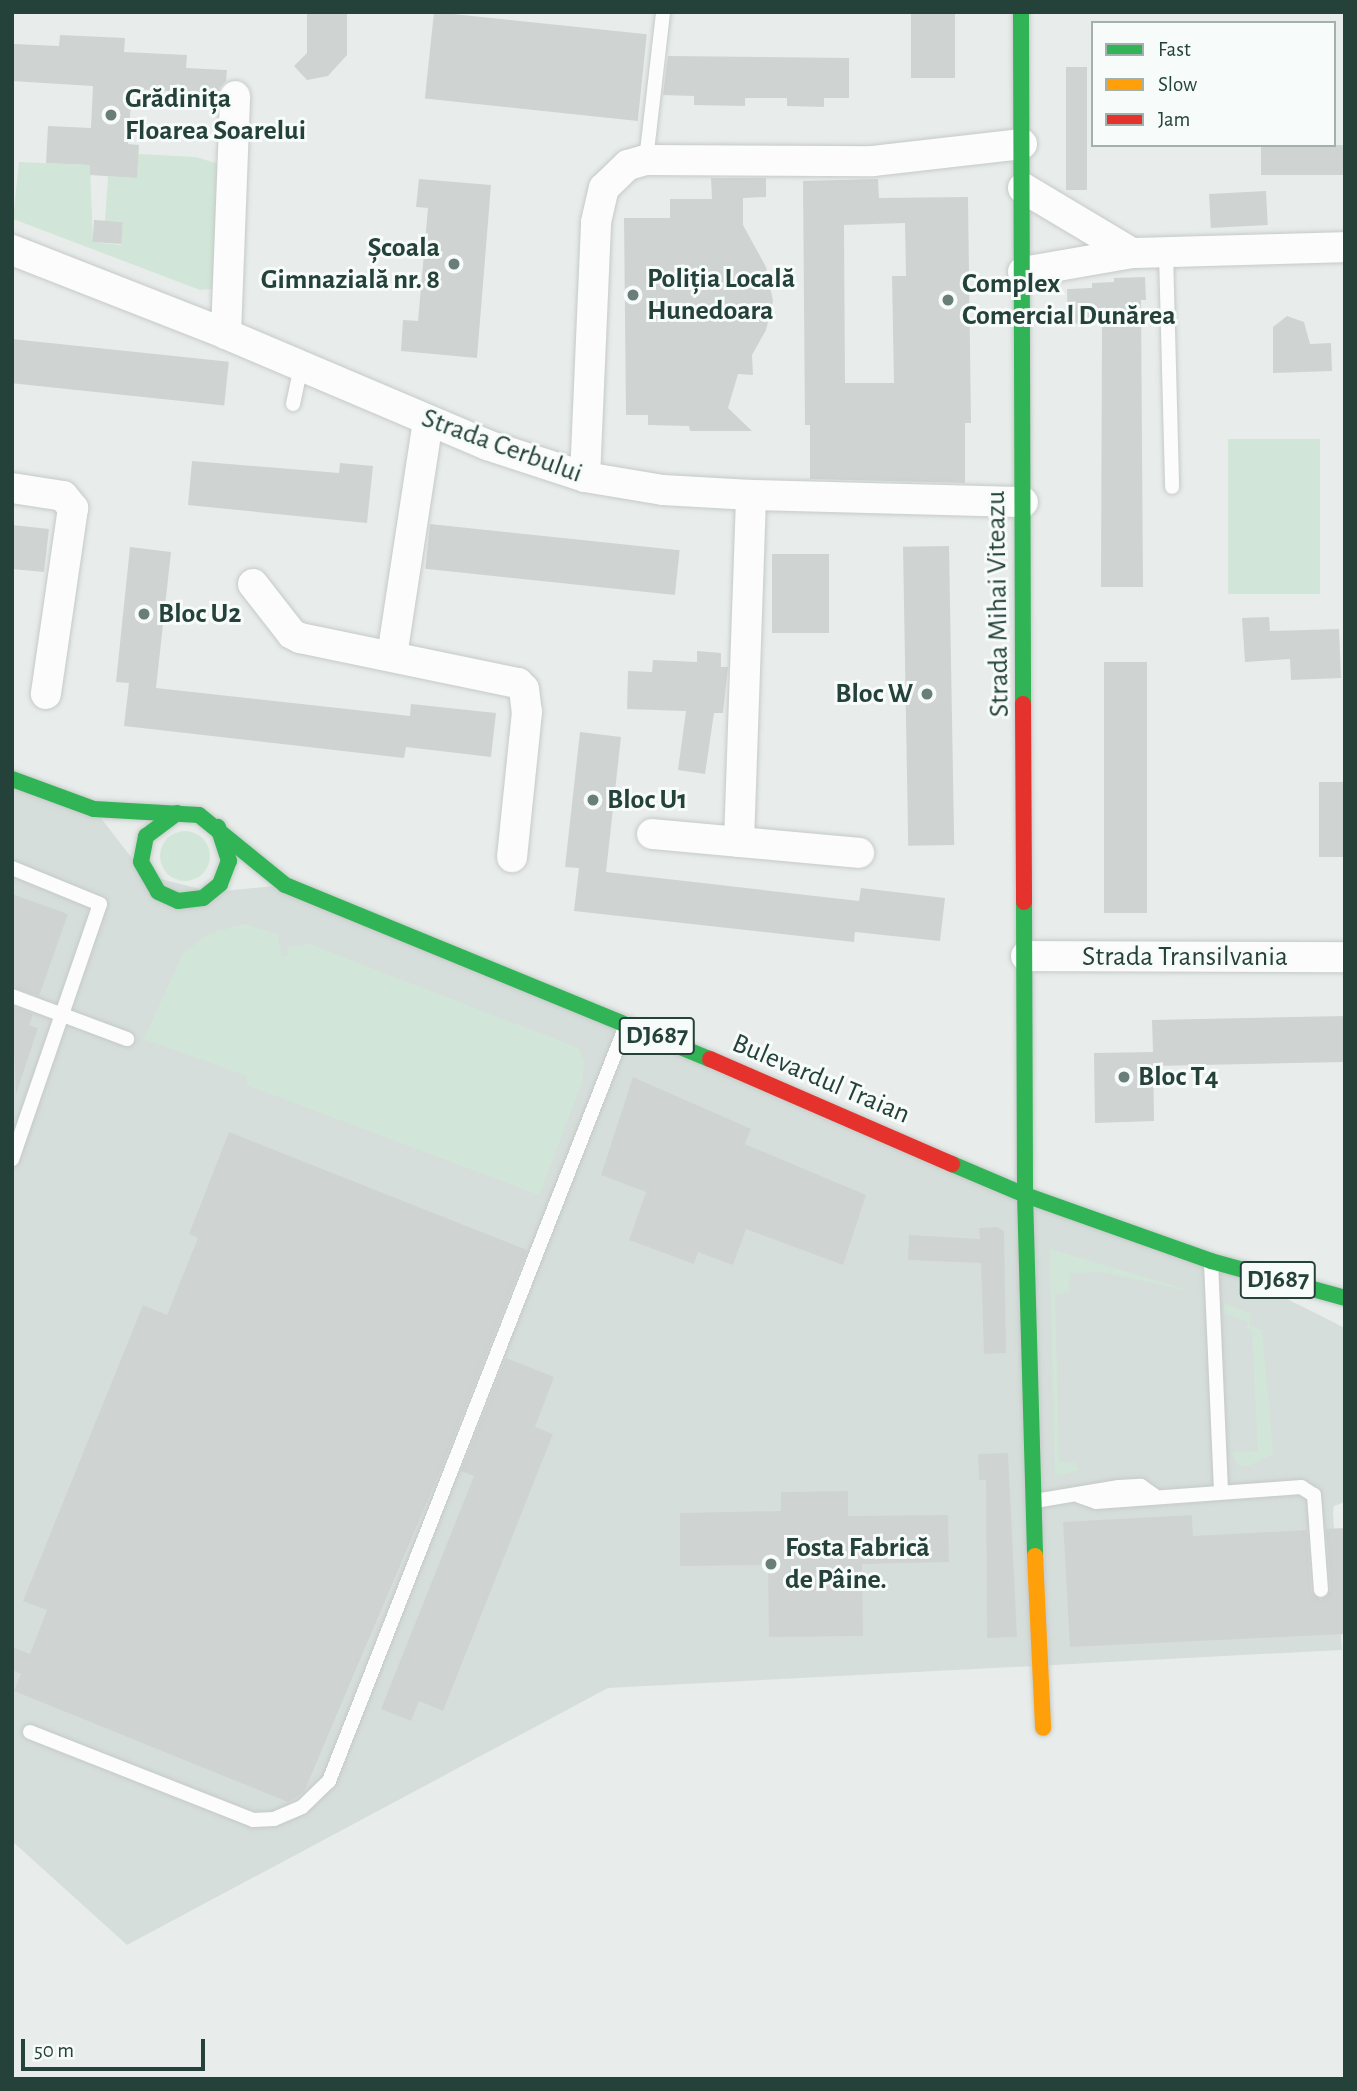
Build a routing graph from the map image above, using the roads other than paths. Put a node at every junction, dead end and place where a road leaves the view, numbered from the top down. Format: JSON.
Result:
{"nodes":[{"id":1,"x":663,"y":12,"type":"edge"},
{"id":2,"x":1021,"y":12,"type":"edge"},
{"id":3,"x":235,"y":96,"type":"dead end"},
{"id":4,"x":1022,"y":144,"type":"junction"},
{"id":5,"x":646,"y":160,"type":"junction"},
{"id":6,"x":1023,"y":188,"type":"junction"},
{"id":7,"x":1345,"y":247,"type":"edge"},
{"id":8,"x":12,"y":250,"type":"edge"},
{"id":9,"x":1132,"y":253,"type":"junction"},
{"id":10,"x":1166,"y":253,"type":"junction"},
{"id":11,"x":1023,"y":272,"type":"junction"},
{"id":12,"x":226,"y":334,"type":"junction"},
{"id":13,"x":300,"y":367,"type":"junction"},
{"id":14,"x":293,"y":404,"type":"dead end"},
{"id":15,"x":428,"y":421,"type":"junction"},
{"id":16,"x":585,"y":477,"type":"junction"},
{"id":17,"x":1172,"y":487,"type":"dead end"},
{"id":18,"x":12,"y":488,"type":"edge"},
{"id":19,"x":751,"y":495,"type":"junction"},
{"id":20,"x":1023,"y":502,"type":"junction"},
{"id":21,"x":253,"y":584,"type":"dead end"},
{"id":22,"x":392,"y":656,"type":"junction"},
{"id":23,"x":46,"y":694,"type":"dead end"},
{"id":24,"x":12,"y":779,"type":"edge"},
{"id":25,"x":94,"y":809,"type":"junction"},
{"id":26,"x":177,"y":813,"type":"junction"},
{"id":27,"x":218,"y":827,"type":"junction"},
{"id":28,"x":111,"y":831,"type":"dead end"},
{"id":29,"x":652,"y":834,"type":"dead end"},
{"id":30,"x":739,"y":842,"type":"junction"},
{"id":31,"x":128,"y":853,"type":"dead end"},
{"id":32,"x":859,"y":853,"type":"dead end"},
{"id":33,"x":512,"y":857,"type":"dead end"},
{"id":34,"x":12,"y":868,"type":"edge"},
{"id":35,"x":145,"y":875,"type":"junction"},
{"id":36,"x":285,"y":885,"type":"junction"},
{"id":37,"x":260,"y":888,"type":"dead end"},
{"id":38,"x":236,"y":890,"type":"dead end"},
{"id":39,"x":212,"y":892,"type":"junction"},
{"id":40,"x":1026,"y":956,"type":"junction"},
{"id":41,"x":1345,"y":957,"type":"edge"},
{"id":42,"x":12,"y":996,"type":"edge"},
{"id":43,"x":65,"y":1014,"type":"junction"},
{"id":44,"x":627,"y":1023,"type":"junction"},
{"id":45,"x":127,"y":1039,"type":"dead end"},
{"id":46,"x":12,"y":1160,"type":"edge"},
{"id":47,"x":1025,"y":1195,"type":"junction"},
{"id":48,"x":1211,"y":1261,"type":"junction"},
{"id":49,"x":1345,"y":1298,"type":"edge"},
{"id":50,"x":1221,"y":1491,"type":"junction"},
{"id":51,"x":1031,"y":1501,"type":"junction"},
{"id":52,"x":1321,"y":1590,"type":"dead end"},
{"id":53,"x":1043,"y":1728,"type":"dead end"},
{"id":54,"x":30,"y":1732,"type":"dead end"}],
"edges":[{"from":1,"to":5,"type":"lane"},
{"from":2,"to":4,"type":"main road","name":"Strada Mihai Viteazu"},
{"from":3,"to":12,"type":"street"},
{"from":4,"to":5,"type":"street"},
{"from":4,"to":6,"type":"main road","name":"Strada Mihai Viteazu"},
{"from":5,"to":16,"type":"street"},
{"from":6,"to":9,"type":"street"},
{"from":6,"to":11,"type":"main road","name":"Strada Mihai Viteazu"},
{"from":7,"to":10,"type":"street"},
{"from":8,"to":12,"type":"street","name":"Strada Cerbului"},
{"from":9,"to":10,"type":"street"},
{"from":9,"to":11,"type":"street"},
{"from":10,"to":17,"type":"lane"},
{"from":11,"to":20,"type":"main road","name":"Strada Mihai Viteazu"},
{"from":12,"to":13,"type":"street","name":"Strada Cerbului"},
{"from":13,"to":14,"type":"lane"},
{"from":13,"to":15,"type":"street","name":"Strada Cerbului"},
{"from":15,"to":16,"type":"street","name":"Strada Cerbului"},
{"from":15,"to":22,"type":"street"},
{"from":16,"to":19,"type":"street","name":"Strada Cerbului"},
{"from":18,"to":23,"type":"street"},
{"from":19,"to":20,"type":"street","name":"Strada Cerbului"},
{"from":19,"to":30,"type":"street"},
{"from":20,"to":40,"type":"main road","name":"Strada Mihai Viteazu"},
{"from":21,"to":22,"type":"street"},
{"from":22,"to":33,"type":"street"},
{"from":24,"to":25,"type":"main road","name":"Bulevardul Traian","number":"DJ687"},
{"from":25,"to":26,"type":"main road","name":"Bulevardul Traian","number":"DJ687"},
{"from":25,"to":28,"type":"main road"},
{"from":26,"to":27,"type":"main road","name":"Bulevardul Traian","number":"DJ687"},
{"from":26,"to":35,"type":"main road"},
{"from":27,"to":36,"type":"main road","name":"Bulevardul Traian","number":"DJ687"},
{"from":27,"to":39,"type":"main road"},
{"from":29,"to":30,"type":"street"},
{"from":30,"to":32,"type":"street"},
{"from":31,"to":35,"type":"main road"},
{"from":34,"to":43,"type":"lane"},
{"from":35,"to":39,"type":"main road"},
{"from":36,"to":37,"type":"main road","name":"Bulevardul Traian","number":"DJ687"},
{"from":36,"to":44,"type":"main road","name":"Bulevardul Traian","number":"DJ687"},
{"from":38,"to":39,"type":"main road"},
{"from":40,"to":41,"type":"street","name":"Strada Transilvania"},
{"from":40,"to":47,"type":"main road","name":"Strada Mihai Viteazu"},
{"from":42,"to":43,"type":"lane"},
{"from":43,"to":45,"type":"lane"},
{"from":43,"to":46,"type":"lane"},
{"from":44,"to":47,"type":"main road","name":"Bulevardul Traian","number":"DJ687"},
{"from":44,"to":54,"type":"lane"},
{"from":47,"to":48,"type":"main road","name":"Bulevardul Traian","number":"DJ687"},
{"from":47,"to":51,"type":"main road","name":"Strada Mihai Viteazu"},
{"from":48,"to":49,"type":"main road","name":"Bulevardul Traian","number":"DJ687"},
{"from":48,"to":50,"type":"lane"},
{"from":50,"to":51,"type":"lane"},
{"from":50,"to":52,"type":"lane"},
{"from":51,"to":53,"type":"main road","name":"Strada Mihai Viteazu"}]}
